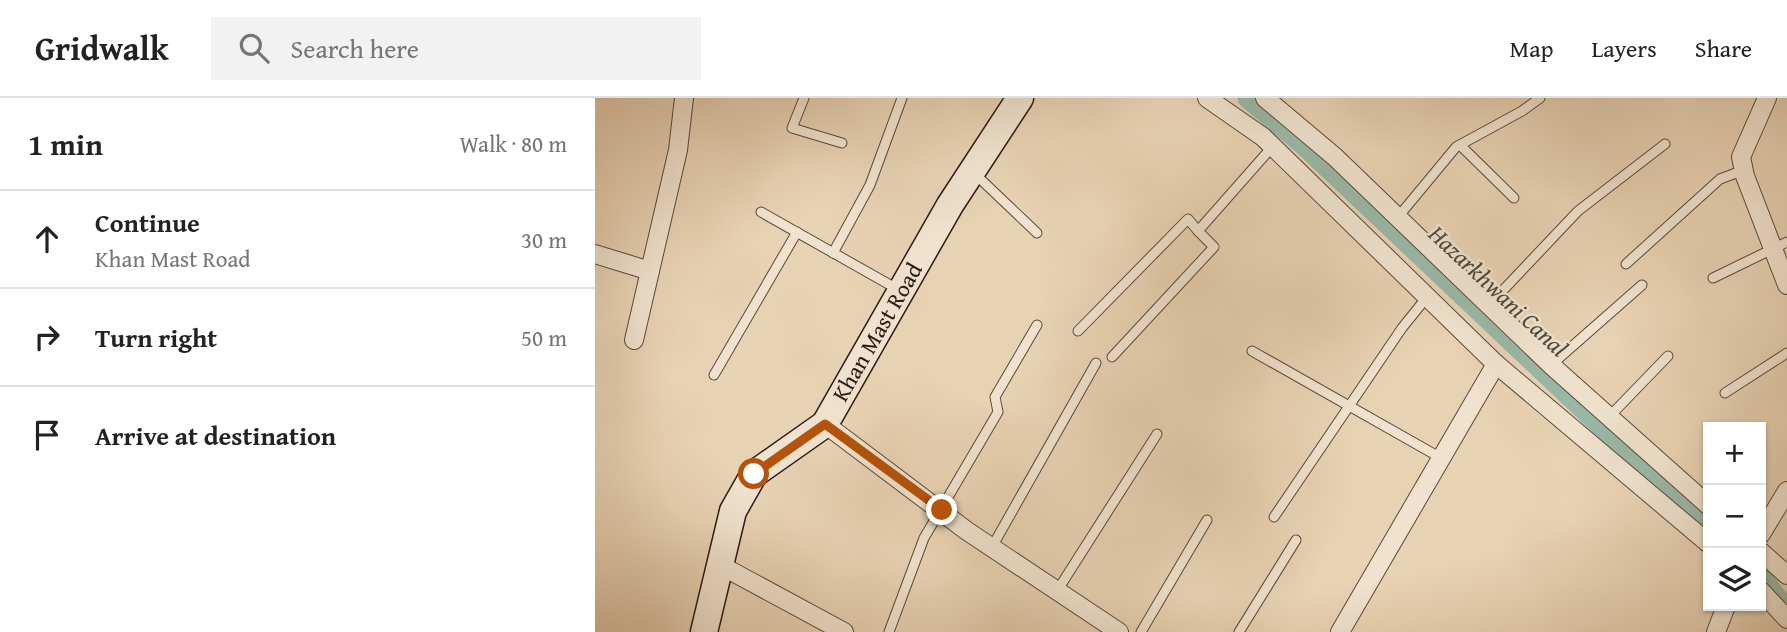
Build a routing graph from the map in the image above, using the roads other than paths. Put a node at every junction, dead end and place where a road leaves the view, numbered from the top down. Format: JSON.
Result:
{"nodes":[{"id":1,"x":684,"y":98,"type":"edge"},
{"id":2,"x":804,"y":98,"type":"edge"},
{"id":3,"x":902,"y":98,"type":"edge"},
{"id":4,"x":1020,"y":98,"type":"edge"},
{"id":5,"x":1207,"y":98,"type":"edge"},
{"id":6,"x":1265,"y":98,"type":"edge"},
{"id":7,"x":1540,"y":98,"type":"edge"},
{"id":8,"x":1767,"y":98,"type":"edge"},
{"id":9,"x":842,"y":143,"type":"dead end"},
{"id":10,"x":1665,"y":144,"type":"dead end"},
{"id":11,"x":1459,"y":145,"type":"junction"},
{"id":12,"x":1273,"y":146,"type":"junction"},
{"id":13,"x":1744,"y":170,"type":"junction"},
{"id":14,"x":972,"y":172,"type":"junction"},
{"id":15,"x":1514,"y":198,"type":"dead end"},
{"id":16,"x":761,"y":212,"type":"dead end"},
{"id":17,"x":1398,"y":217,"type":"junction"},
{"id":18,"x":1198,"y":231,"type":"junction"},
{"id":19,"x":797,"y":232,"type":"junction"},
{"id":20,"x":1037,"y":233,"type":"dead end"},
{"id":21,"x":1780,"y":244,"type":"edge"},
{"id":22,"x":833,"y":253,"type":"junction"},
{"id":23,"x":595,"y":254,"type":"edge"},
{"id":24,"x":1626,"y":264,"type":"dead end"},
{"id":25,"x":650,"y":271,"type":"junction"},
{"id":26,"x":1713,"y":278,"type":"dead end"},
{"id":27,"x":1641,"y":285,"type":"dead end"},
{"id":28,"x":1787,"y":285,"type":"edge"},
{"id":29,"x":900,"y":291,"type":"junction"},
{"id":30,"x":1427,"y":297,"type":"junction"},
{"id":31,"x":1489,"y":305,"type":"junction"},
{"id":32,"x":1037,"y":326,"type":"dead end"},
{"id":33,"x":1078,"y":331,"type":"dead end"},
{"id":34,"x":634,"y":340,"type":"dead end"},
{"id":35,"x":1252,"y":351,"type":"dead end"},
{"id":36,"x":1787,"y":353,"type":"edge"},
{"id":37,"x":1112,"y":356,"type":"dead end"},
{"id":38,"x":1668,"y":356,"type":"dead end"},
{"id":39,"x":1096,"y":363,"type":"dead end"},
{"id":40,"x":1496,"y":364,"type":"junction"},
{"id":41,"x":1551,"y":365,"type":"junction"},
{"id":42,"x":715,"y":375,"type":"dead end"},
{"id":43,"x":1725,"y":393,"type":"dead end"},
{"id":44,"x":1348,"y":407,"type":"junction"},
{"id":45,"x":1609,"y":417,"type":"junction"},
{"id":46,"x":825,"y":424,"type":"junction"},
{"id":47,"x":1157,"y":434,"type":"dead end"},
{"id":48,"x":1441,"y":458,"type":"junction"},
{"id":49,"x":1787,"y":491,"type":"edge"},
{"id":50,"x":1703,"y":501,"type":"edge"},
{"id":51,"x":942,"y":510,"type":"junction"},
{"id":52,"x":1273,"y":517,"type":"dead end"},
{"id":53,"x":1207,"y":520,"type":"dead end"},
{"id":54,"x":1766,"y":526,"type":"edge"},
{"id":55,"x":1703,"y":539,"type":"edge"},
{"id":56,"x":1296,"y":540,"type":"dead end"},
{"id":57,"x":992,"y":547,"type":"junction"},
{"id":58,"x":1766,"y":556,"type":"edge"},
{"id":59,"x":720,"y":565,"type":"junction"},
{"id":60,"x":1787,"y":575,"type":"edge"},
{"id":61,"x":1057,"y":591,"type":"junction"},
{"id":62,"x":1766,"y":596,"type":"edge"},
{"id":63,"x":1724,"y":611,"type":"edge"},
{"id":64,"x":1787,"y":619,"type":"edge"},
{"id":65,"x":704,"y":632,"type":"edge"},
{"id":66,"x":844,"y":632,"type":"edge"},
{"id":67,"x":889,"y":632,"type":"edge"},
{"id":68,"x":1119,"y":632,"type":"edge"},
{"id":69,"x":1141,"y":632,"type":"edge"},
{"id":70,"x":1238,"y":632,"type":"edge"},
{"id":71,"x":1340,"y":632,"type":"edge"},
{"id":72,"x":1716,"y":632,"type":"edge"}],
"edges":[{"from":1,"to":25,"type":"street"},
{"from":2,"to":9,"type":"lane"},
{"from":3,"to":22,"type":"lane"},
{"from":4,"to":14,"type":"main road","name":"Khan Mast Road"},
{"from":5,"to":12,"type":"street"},
{"from":6,"to":17,"type":"street"},
{"from":7,"to":11,"type":"lane"},
{"from":8,"to":13,"type":"street"},
{"from":10,"to":31,"type":"lane"},
{"from":11,"to":15,"type":"lane"},
{"from":11,"to":17,"type":"lane"},
{"from":12,"to":18,"type":"lane"},
{"from":12,"to":30,"type":"street"},
{"from":13,"to":21,"type":"street"},
{"from":13,"to":24,"type":"lane"},
{"from":14,"to":20,"type":"lane"},
{"from":14,"to":29,"type":"main road","name":"Khan Mast Road"},
{"from":16,"to":19,"type":"lane"},
{"from":17,"to":31,"type":"street"},
{"from":18,"to":33,"type":"lane"},
{"from":18,"to":37,"type":"lane"},
{"from":19,"to":22,"type":"lane"},
{"from":19,"to":42,"type":"lane"},
{"from":21,"to":26,"type":"lane"},
{"from":21,"to":28,"type":"street"},
{"from":22,"to":29,"type":"lane"},
{"from":23,"to":25,"type":"street"},
{"from":25,"to":34,"type":"street"},
{"from":27,"to":41,"type":"lane"},
{"from":29,"to":46,"type":"main road","name":"Khan Mast Road"},
{"from":30,"to":40,"type":"street"},
{"from":30,"to":44,"type":"lane"},
{"from":31,"to":41,"type":"street"},
{"from":32,"to":51,"type":"lane"},
{"from":35,"to":44,"type":"lane"},
{"from":36,"to":43,"type":"lane"},
{"from":38,"to":45,"type":"lane"},
{"from":39,"to":57,"type":"lane"},
{"from":40,"to":48,"type":"street"},
{"from":40,"to":55,"type":"street"},
{"from":41,"to":45,"type":"street"},
{"from":44,"to":48,"type":"lane"},
{"from":44,"to":52,"type":"lane"},
{"from":45,"to":50,"type":"street"},
{"from":46,"to":51,"type":"street"},
{"from":46,"to":59,"type":"main road","name":"Khan Mast Road"},
{"from":47,"to":61,"type":"lane"},
{"from":48,"to":71,"type":"street"},
{"from":49,"to":54,"type":"street"},
{"from":51,"to":57,"type":"street"},
{"from":51,"to":67,"type":"lane"},
{"from":53,"to":69,"type":"lane"},
{"from":56,"to":70,"type":"lane"},
{"from":57,"to":61,"type":"street"},
{"from":58,"to":60,"type":"street"},
{"from":59,"to":65,"type":"main road","name":"Khan Mast Road"},
{"from":59,"to":66,"type":"street"},
{"from":61,"to":68,"type":"street"},
{"from":62,"to":64,"type":"street"},
{"from":63,"to":72,"type":"street"}]}
